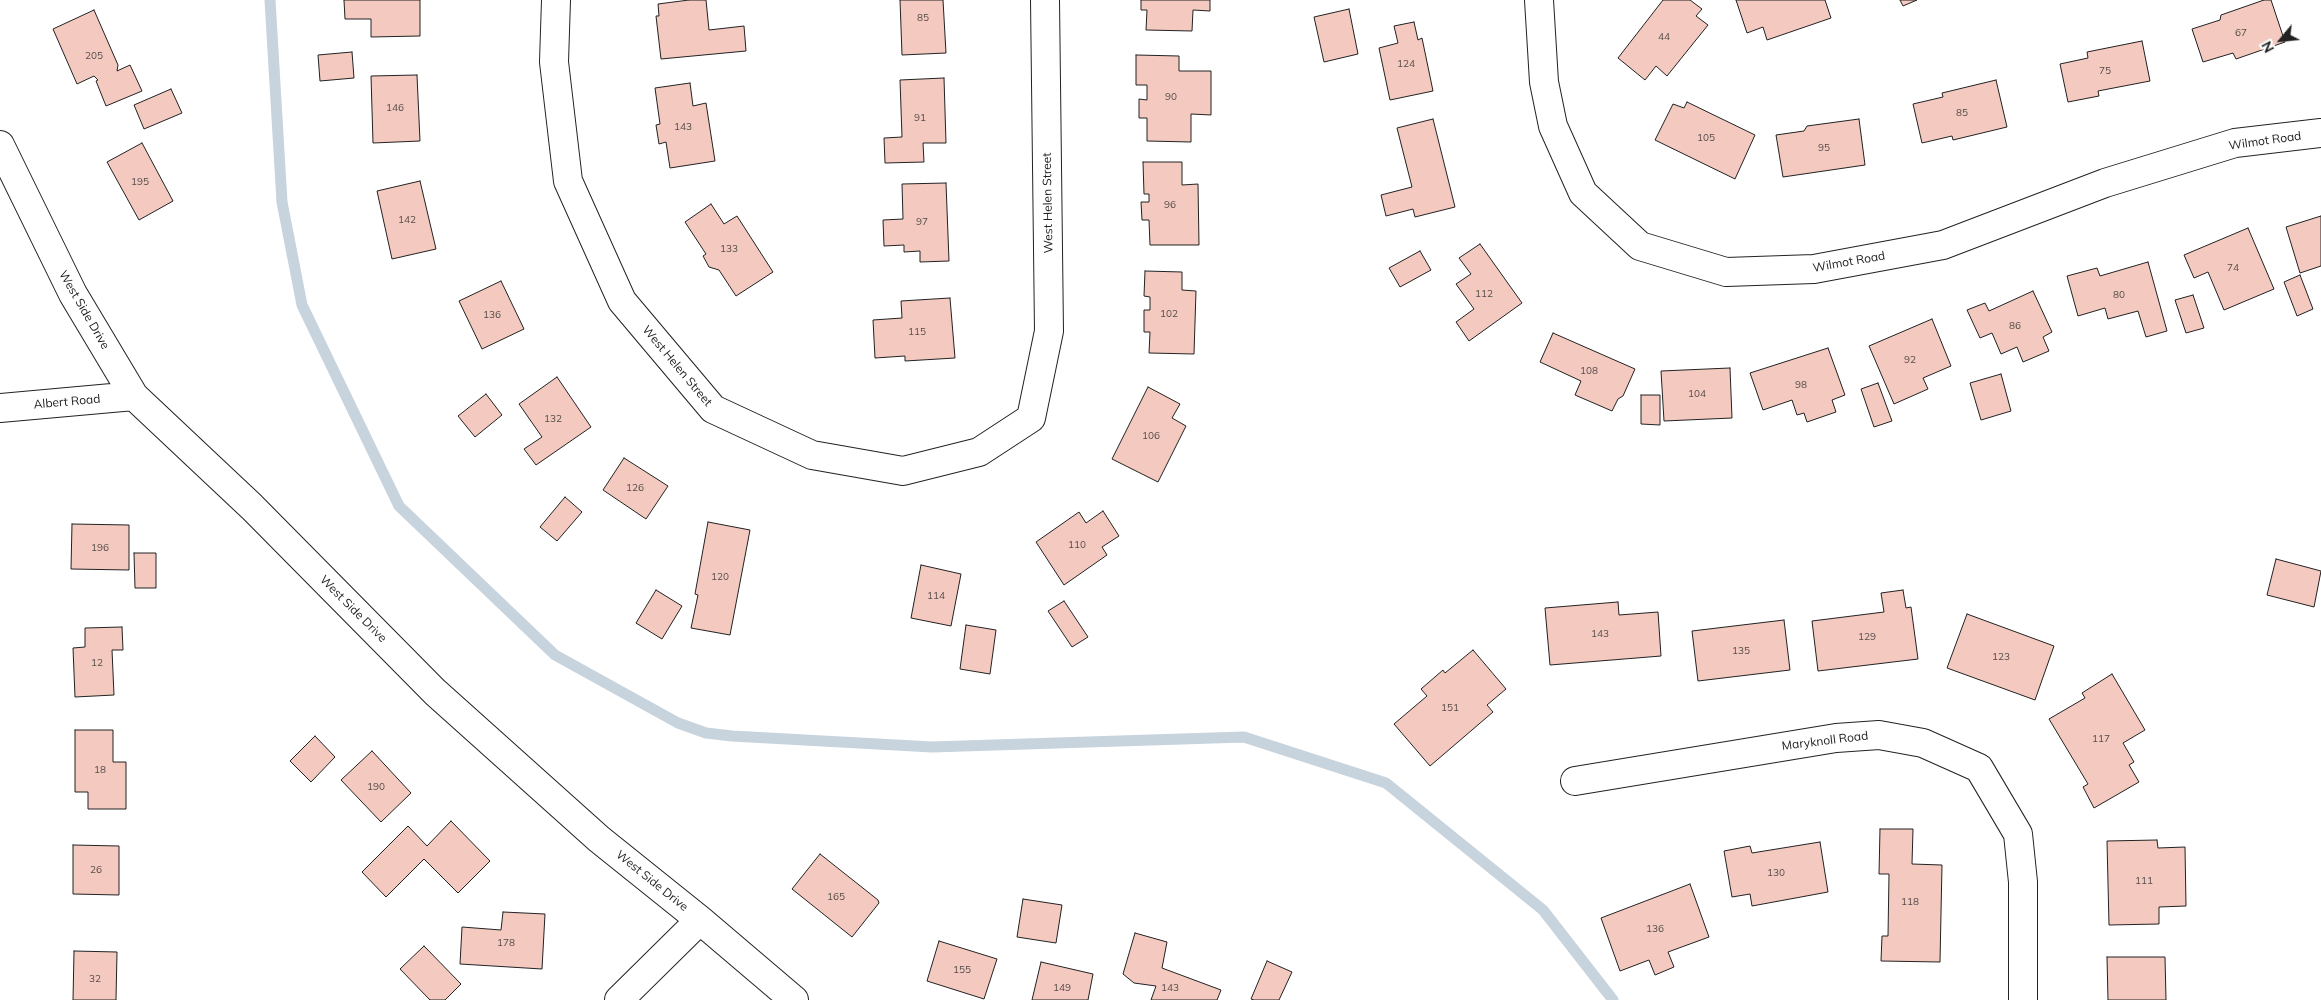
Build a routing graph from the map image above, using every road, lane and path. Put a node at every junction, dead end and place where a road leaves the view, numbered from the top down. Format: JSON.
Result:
{"nodes":[{"id":1,"x":556,"y":0,"type":"edge"},
{"id":2,"x":1045,"y":0,"type":"edge"},
{"id":3,"x":1538,"y":0,"type":"edge"},
{"id":4,"x":2321,"y":133,"type":"edge"},
{"id":5,"x":3,"y":152,"type":"edge"},
{"id":6,"x":0,"y":194,"type":"edge"},
{"id":7,"x":134,"y":396,"type":"junction"},
{"id":8,"x":0,"y":408,"type":"edge"},
{"id":9,"x":1575,"y":781,"type":"dead end"},
{"id":10,"x":700,"y":920,"type":"junction"},
{"id":11,"x":619,"y":1000,"type":"edge"},
{"id":12,"x":794,"y":1000,"type":"edge"},
{"id":13,"x":2023,"y":1000,"type":"edge"}],
"edges":[{"from":1,"to":2,"type":"street","name":"West Helen Street"},
{"from":3,"to":4,"type":"street","name":"Wilmot Road"},
{"from":5,"to":6,"type":"street"},
{"from":5,"to":7,"type":"street","name":"West Side Drive"},
{"from":7,"to":8,"type":"street","name":"Albert Road"},
{"from":7,"to":10,"type":"street","name":"West Side Drive"},
{"from":9,"to":13,"type":"street","name":"Maryknoll Road"},
{"from":10,"to":11,"type":"street"},
{"from":10,"to":12,"type":"street","name":"West Side Drive"}]}
